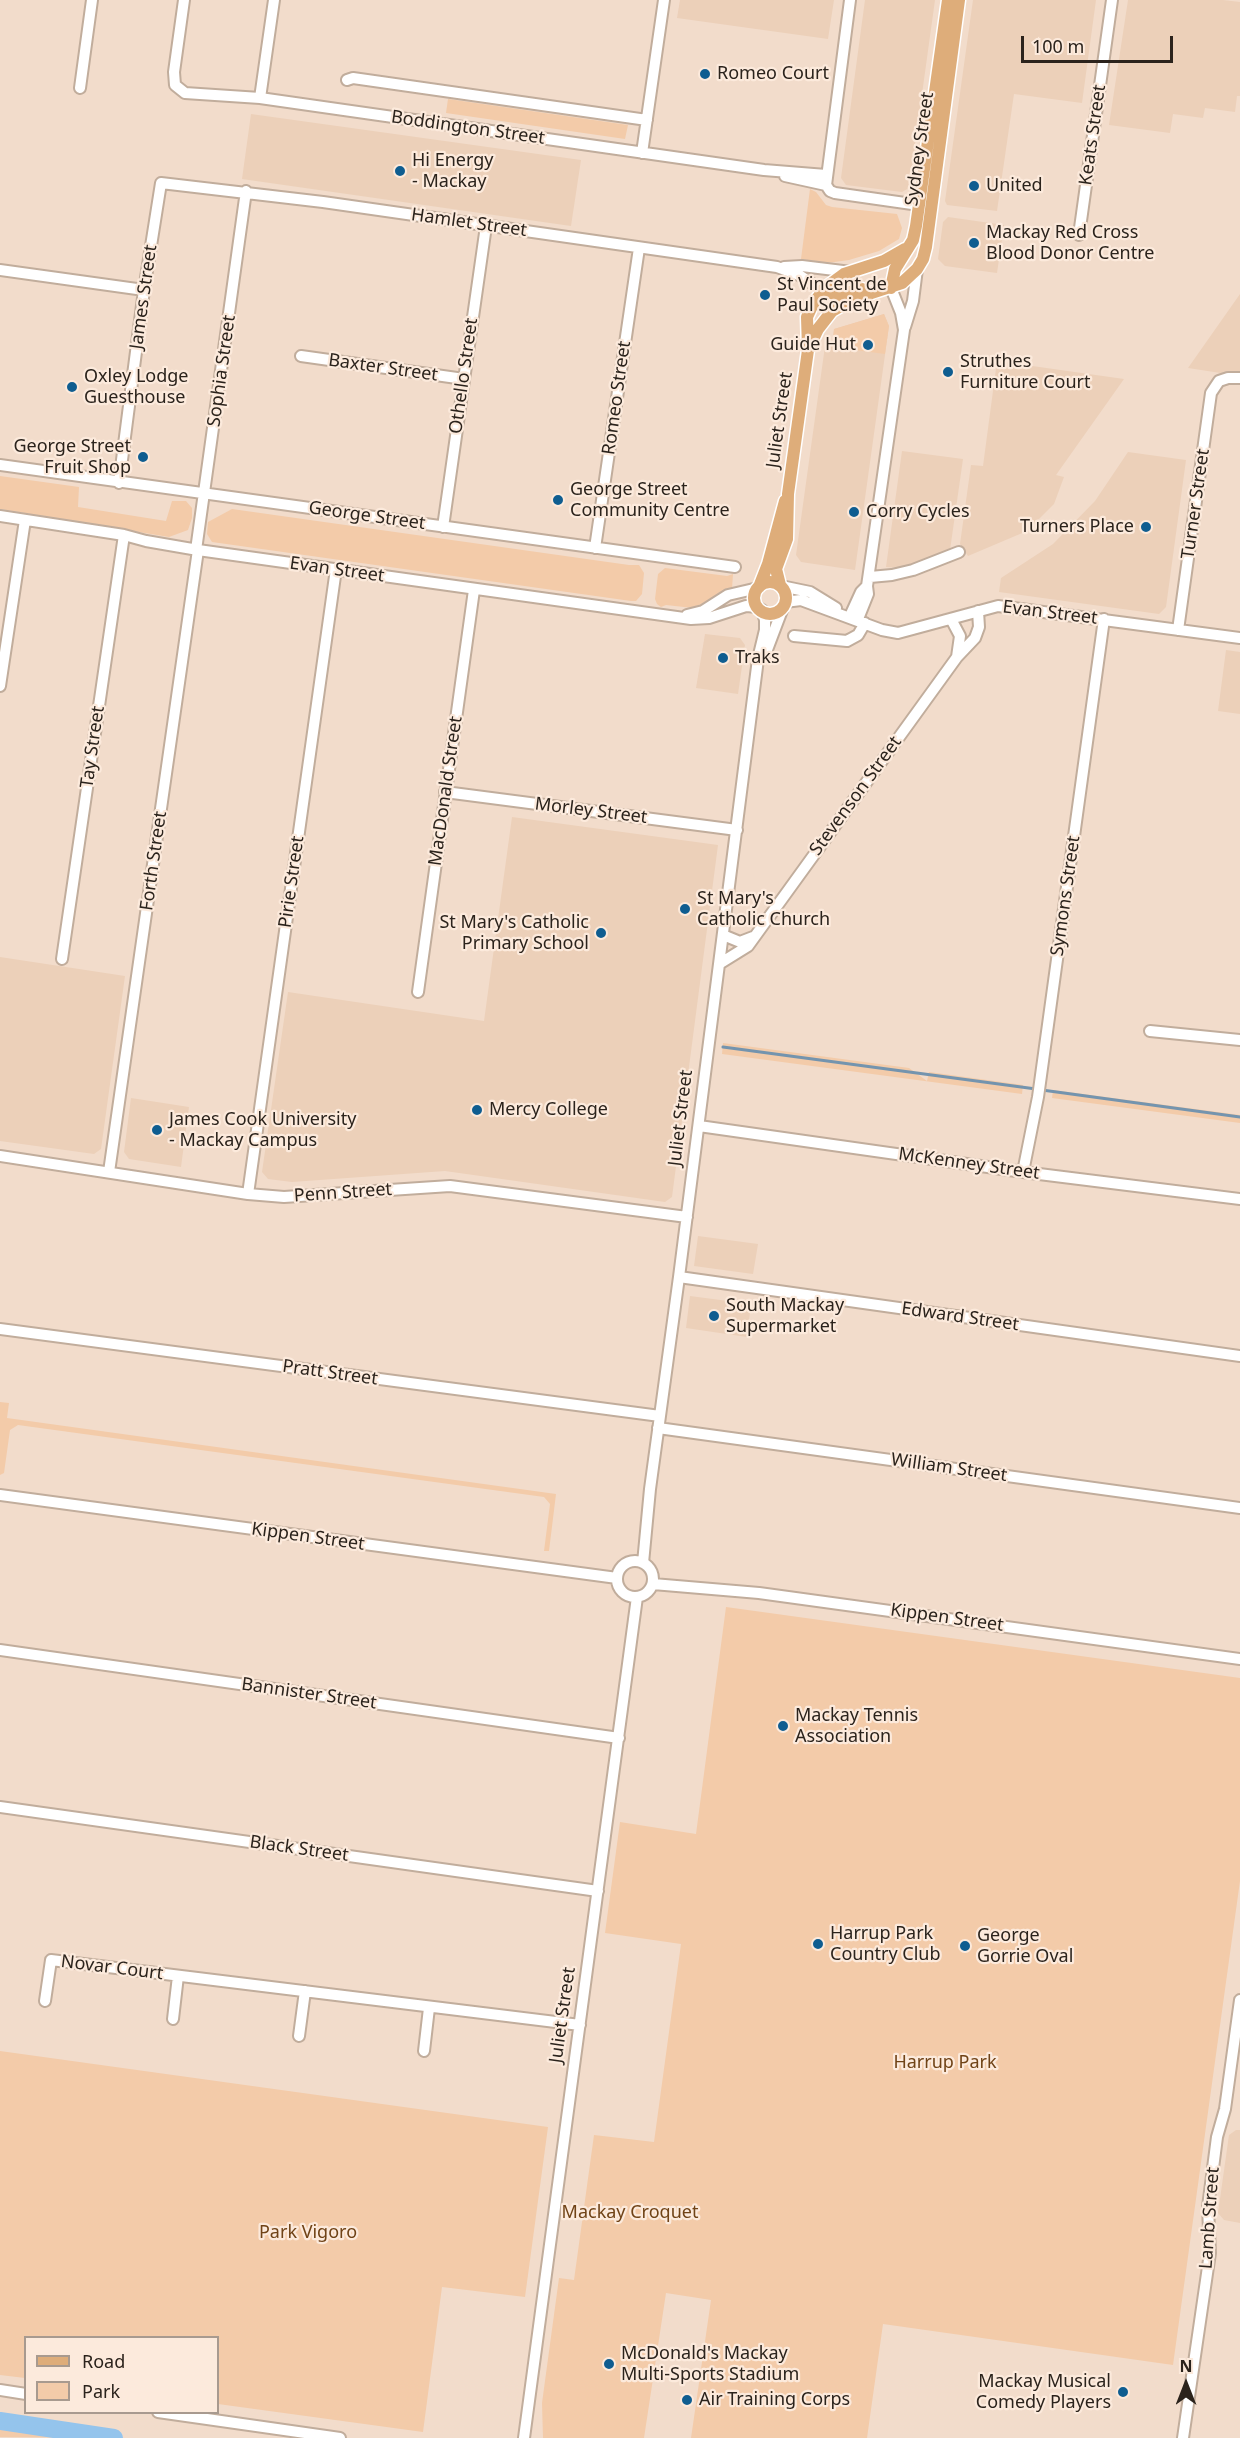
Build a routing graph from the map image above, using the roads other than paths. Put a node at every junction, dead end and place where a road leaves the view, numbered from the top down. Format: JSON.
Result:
{"nodes":[{"id":1,"x":92,"y":0,"type":"edge"},
{"id":2,"x":184,"y":0,"type":"edge"},
{"id":3,"x":274,"y":0,"type":"edge"},
{"id":4,"x":664,"y":0,"type":"edge"},
{"id":5,"x":850,"y":0,"type":"edge"},
{"id":6,"x":948,"y":0,"type":"edge"},
{"id":7,"x":959,"y":0,"type":"edge"},
{"id":8,"x":1112,"y":0,"type":"edge"},
{"id":9,"x":347,"y":80,"type":"dead end"},
{"id":10,"x":80,"y":88,"type":"dead end"},
{"id":11,"x":260,"y":98,"type":"junction"},
{"id":12,"x":647,"y":120,"type":"junction"},
{"id":13,"x":642,"y":153,"type":"junction"},
{"id":14,"x":826,"y":180,"type":"junction"},
{"id":15,"x":161,"y":183,"type":"joint"},
{"id":16,"x":246,"y":191,"type":"junction"},
{"id":17,"x":925,"y":208,"type":"junction"},
{"id":18,"x":486,"y":226,"type":"junction"},
{"id":19,"x":1079,"y":235,"type":"dead end"},
{"id":20,"x":909,"y":245,"type":"junction"},
{"id":21,"x":639,"y":248,"type":"junction"},
{"id":22,"x":777,"y":267,"type":"junction"},
{"id":23,"x":917,"y":269,"type":"junction"},
{"id":24,"x":0,"y":270,"type":"edge"},
{"id":25,"x":851,"y":272,"type":"junction"},
{"id":26,"x":886,"y":289,"type":"junction"},
{"id":27,"x":144,"y":290,"type":"junction"},
{"id":28,"x":822,"y":290,"type":"junction"},
{"id":29,"x":904,"y":330,"type":"junction"},
{"id":30,"x":808,"y":350,"type":"junction"},
{"id":31,"x":301,"y":357,"type":"dead end"},
{"id":32,"x":1240,"y":378,"type":"edge"},
{"id":33,"x":464,"y":379,"type":"junction"},
{"id":34,"x":0,"y":465,"type":"edge"},
{"id":35,"x":119,"y":483,"type":"junction"},
{"id":36,"x":788,"y":494,"type":"junction"},
{"id":37,"x":205,"y":495,"type":"junction"},
{"id":38,"x":0,"y":516,"type":"edge"},
{"id":39,"x":25,"y":520,"type":"junction"},
{"id":40,"x":443,"y":527,"type":"junction"},
{"id":41,"x":124,"y":535,"type":"junction"},
{"id":42,"x":595,"y":548,"type":"junction"},
{"id":43,"x":197,"y":550,"type":"junction"},
{"id":44,"x":959,"y":552,"type":"dead end"},
{"id":45,"x":735,"y":567,"type":"dead end"},
{"id":46,"x":336,"y":569,"type":"junction"},
{"id":47,"x":868,"y":581,"type":"junction"},
{"id":48,"x":781,"y":586,"type":"junction"},
{"id":49,"x":759,"y":587,"type":"junction"},
{"id":50,"x":474,"y":590,"type":"junction"},
{"id":51,"x":785,"y":603,"type":"junction"},
{"id":52,"x":760,"y":609,"type":"junction"},
{"id":53,"x":978,"y":611,"type":"junction"},
{"id":54,"x":675,"y":617,"type":"junction"},
{"id":55,"x":854,"y":618,"type":"junction"},
{"id":56,"x":951,"y":619,"type":"junction"},
{"id":57,"x":1104,"y":619,"type":"junction"},
{"id":58,"x":1178,"y":630,"type":"junction"},
{"id":59,"x":794,"y":636,"type":"dead end"},
{"id":60,"x":1240,"y":638,"type":"edge"},
{"id":61,"x":957,"y":657,"type":"junction"},
{"id":62,"x":757,"y":678,"type":"junction"},
{"id":63,"x":0,"y":686,"type":"edge"},
{"id":64,"x":445,"y":792,"type":"junction"},
{"id":65,"x":737,"y":830,"type":"junction"},
{"id":66,"x":723,"y":935,"type":"junction"},
{"id":67,"x":755,"y":935,"type":"junction"},
{"id":68,"x":62,"y":959,"type":"dead end"},
{"id":69,"x":719,"y":964,"type":"junction"},
{"id":70,"x":418,"y":992,"type":"dead end"},
{"id":71,"x":1150,"y":1031,"type":"dead end"},
{"id":72,"x":1240,"y":1040,"type":"edge"},
{"id":73,"x":699,"y":1126,"type":"junction"},
{"id":74,"x":0,"y":1156,"type":"edge"},
{"id":75,"x":110,"y":1172,"type":"junction"},
{"id":76,"x":1023,"y":1172,"type":"junction"},
{"id":77,"x":248,"y":1194,"type":"junction"},
{"id":78,"x":1240,"y":1199,"type":"edge"},
{"id":79,"x":687,"y":1217,"type":"junction"},
{"id":80,"x":679,"y":1277,"type":"junction"},
{"id":81,"x":0,"y":1329,"type":"edge"},
{"id":82,"x":1240,"y":1356,"type":"edge"},
{"id":83,"x":660,"y":1416,"type":"junction"},
{"id":84,"x":658,"y":1428,"type":"junction"},
{"id":85,"x":0,"y":1495,"type":"edge"},
{"id":86,"x":1240,"y":1508,"type":"edge"},
{"id":87,"x":643,"y":1563,"type":"junction"},
{"id":88,"x":617,"y":1578,"type":"junction"},
{"id":89,"x":653,"y":1584,"type":"junction"},
{"id":90,"x":637,"y":1597,"type":"junction"},
{"id":91,"x":0,"y":1650,"type":"edge"},
{"id":92,"x":1240,"y":1659,"type":"edge"},
{"id":93,"x":618,"y":1738,"type":"junction"},
{"id":94,"x":0,"y":1808,"type":"edge"},
{"id":95,"x":598,"y":1891,"type":"junction"},
{"id":96,"x":178,"y":1976,"type":"junction"},
{"id":97,"x":305,"y":1991,"type":"junction"},
{"id":98,"x":1240,"y":2000,"type":"edge"},
{"id":99,"x":45,"y":2001,"type":"dead end"},
{"id":100,"x":429,"y":2008,"type":"junction"},
{"id":101,"x":173,"y":2019,"type":"dead end"},
{"id":102,"x":580,"y":2025,"type":"junction"},
{"id":103,"x":299,"y":2036,"type":"dead end"},
{"id":104,"x":424,"y":2051,"type":"dead end"},
{"id":105,"x":0,"y":2390,"type":"edge"},
{"id":106,"x":24,"y":2394,"type":"edge"},
{"id":107,"x":172,"y":2414,"type":"edge"},
{"id":108,"x":340,"y":2438,"type":"edge"},
{"id":109,"x":524,"y":2438,"type":"edge"},
{"id":110,"x":1183,"y":2438,"type":"edge"}],
"edges":[{"from":1,"to":10,"type":"street"},
{"from":2,"to":11,"type":"street","name":"Boddington Street"},
{"from":3,"to":11,"type":"street"},
{"from":4,"to":12,"type":"street"},
{"from":5,"to":14,"type":"street"},
{"from":6,"to":17,"type":"main road","name":"Sydney Street"},
{"from":7,"to":17,"type":"main road","name":"Sydney Street"},
{"from":8,"to":19,"type":"street","name":"Keats Street"},
{"from":9,"to":12,"type":"street","name":"Boddington Street"},
{"from":11,"to":13,"type":"street","name":"Boddington Street"},
{"from":12,"to":13,"type":"street"},
{"from":13,"to":14,"type":"street","name":"Boddington Street"},
{"from":14,"to":17,"type":"street","name":"Boddington Street"},
{"from":15,"to":16,"type":"street","name":"Hamlet Street"},
{"from":15,"to":27,"type":"street","name":"James Street"},
{"from":16,"to":18,"type":"street","name":"Hamlet Street"},
{"from":16,"to":37,"type":"street","name":"Sophia Street"},
{"from":17,"to":20,"type":"main road","name":"Sydney Street"},
{"from":17,"to":23,"type":"main road","name":"Sydney Street"},
{"from":18,"to":21,"type":"street","name":"Hamlet Street"},
{"from":18,"to":33,"type":"street","name":"Othello Street"},
{"from":20,"to":25,"type":"main road","name":"Juliet Street"},
{"from":20,"to":26,"type":"main road","name":"Sydney Street"},
{"from":21,"to":22,"type":"street","name":"Hamlet Street"},
{"from":21,"to":42,"type":"street","name":"Romeo Street"},
{"from":22,"to":25,"type":"street","name":"Hamlet Street"},
{"from":22,"to":28,"type":"street","name":"Hamlet Street"},
{"from":23,"to":26,"type":"main road"},
{"from":23,"to":29,"type":"street"},
{"from":24,"to":27,"type":"street"},
{"from":25,"to":28,"type":"main road","name":"Juliet Street"},
{"from":26,"to":28,"type":"main road"},
{"from":26,"to":29,"type":"street"},
{"from":26,"to":30,"type":"main road","name":"Juliet Street"},
{"from":27,"to":35,"type":"street","name":"James Street"},
{"from":28,"to":30,"type":"main road","name":"Juliet Street"},
{"from":29,"to":47,"type":"street"},
{"from":30,"to":36,"type":"main road","name":"Juliet Street"},
{"from":31,"to":33,"type":"street","name":"Baxter Street"},
{"from":32,"to":58,"type":"street","name":"Turner Street"},
{"from":33,"to":40,"type":"street","name":"Othello Street"},
{"from":34,"to":35,"type":"street","name":"George Street"},
{"from":35,"to":37,"type":"street","name":"George Street"},
{"from":36,"to":48,"type":"main road","name":"Juliet Street"},
{"from":36,"to":49,"type":"main road","name":"Juliet Street"},
{"from":37,"to":40,"type":"street","name":"George Street"},
{"from":37,"to":43,"type":"street","name":"Sophia Street"},
{"from":38,"to":39,"type":"street","name":"Evan Street"},
{"from":39,"to":41,"type":"street","name":"Evan Street"},
{"from":39,"to":63,"type":"street"},
{"from":40,"to":42,"type":"street","name":"George Street"},
{"from":41,"to":43,"type":"street","name":"Evan Street"},
{"from":41,"to":68,"type":"street","name":"Tay Street"},
{"from":42,"to":45,"type":"street","name":"George Street"},
{"from":43,"to":46,"type":"street","name":"Evan Street"},
{"from":43,"to":75,"type":"street","name":"Forth Street"},
{"from":44,"to":47,"type":"street"},
{"from":46,"to":50,"type":"street","name":"Evan Street"},
{"from":46,"to":77,"type":"street","name":"Pirie Street"},
{"from":47,"to":55,"type":"street"},
{"from":48,"to":49,"type":"main road"},
{"from":48,"to":51,"type":"main road"},
{"from":48,"to":55,"type":"street","name":"Evan Street"},
{"from":49,"to":52,"type":"main road"},
{"from":49,"to":54,"type":"street","name":"Evan Street"},
{"from":50,"to":54,"type":"street","name":"Evan Street"},
{"from":50,"to":64,"type":"street","name":"MacDonald Street"},
{"from":51,"to":52,"type":"main road"},
{"from":51,"to":55,"type":"street","name":"Evan Street"},
{"from":51,"to":62,"type":"street","name":"Juliet Street"},
{"from":52,"to":54,"type":"street","name":"Evan Street"},
{"from":52,"to":62,"type":"street","name":"Juliet Street"},
{"from":53,"to":56,"type":"street","name":"Evan Street"},
{"from":53,"to":57,"type":"street","name":"Evan Street"},
{"from":53,"to":61,"type":"street","name":"Stevenson Street"},
{"from":55,"to":56,"type":"street","name":"Evan Street"},
{"from":55,"to":59,"type":"street"},
{"from":56,"to":61,"type":"street"},
{"from":57,"to":58,"type":"street","name":"Evan Street"},
{"from":57,"to":76,"type":"street","name":"Symons Street"},
{"from":58,"to":60,"type":"street","name":"Evan Street"},
{"from":61,"to":67,"type":"street","name":"Stevenson Street"},
{"from":62,"to":65,"type":"street","name":"Juliet Street"},
{"from":64,"to":65,"type":"street","name":"Morley Street"},
{"from":64,"to":70,"type":"street","name":"MacDonald Street"},
{"from":65,"to":66,"type":"street","name":"Juliet Street"},
{"from":66,"to":67,"type":"street"},
{"from":66,"to":69,"type":"street","name":"Juliet Street"},
{"from":67,"to":69,"type":"street","name":"Stevenson Street"},
{"from":69,"to":73,"type":"street","name":"Juliet Street"},
{"from":71,"to":72,"type":"street"},
{"from":73,"to":76,"type":"street","name":"McKenney Street"},
{"from":73,"to":79,"type":"street","name":"Juliet Street"},
{"from":74,"to":75,"type":"street","name":"Penn Street"},
{"from":75,"to":77,"type":"street","name":"Penn Street"},
{"from":76,"to":78,"type":"street","name":"McKenney Street"},
{"from":77,"to":79,"type":"street","name":"Penn Street"},
{"from":79,"to":80,"type":"street","name":"Juliet Street"},
{"from":80,"to":82,"type":"street","name":"Edward Street"},
{"from":80,"to":83,"type":"street","name":"Juliet Street"},
{"from":81,"to":83,"type":"street","name":"Pratt Street"},
{"from":83,"to":84,"type":"street","name":"Juliet Street"},
{"from":84,"to":86,"type":"street","name":"William Street"},
{"from":84,"to":87,"type":"street","name":"Juliet Street"},
{"from":85,"to":88,"type":"street","name":"Kippen Street"},
{"from":87,"to":88,"type":"street"},
{"from":87,"to":89,"type":"street"},
{"from":88,"to":90,"type":"street"},
{"from":89,"to":90,"type":"street"},
{"from":89,"to":92,"type":"street","name":"Kippen Street"},
{"from":90,"to":93,"type":"street","name":"Juliet Street"},
{"from":91,"to":93,"type":"street","name":"Bannister Street"},
{"from":93,"to":95,"type":"street","name":"Juliet Street"},
{"from":94,"to":95,"type":"street","name":"Black Street"},
{"from":95,"to":102,"type":"street","name":"Juliet Street"},
{"from":96,"to":97,"type":"street","name":"Novar Court"},
{"from":96,"to":99,"type":"street","name":"Novar Court"},
{"from":96,"to":101,"type":"street","name":"Novar Court"},
{"from":97,"to":100,"type":"street","name":"Novar Court"},
{"from":97,"to":103,"type":"street"},
{"from":98,"to":110,"type":"street","name":"Lamb Street"},
{"from":100,"to":102,"type":"street","name":"Novar Court"},
{"from":100,"to":104,"type":"street"},
{"from":102,"to":109,"type":"street","name":"Juliet Street"},
{"from":105,"to":106,"type":"street"},
{"from":107,"to":108,"type":"street"}]}
